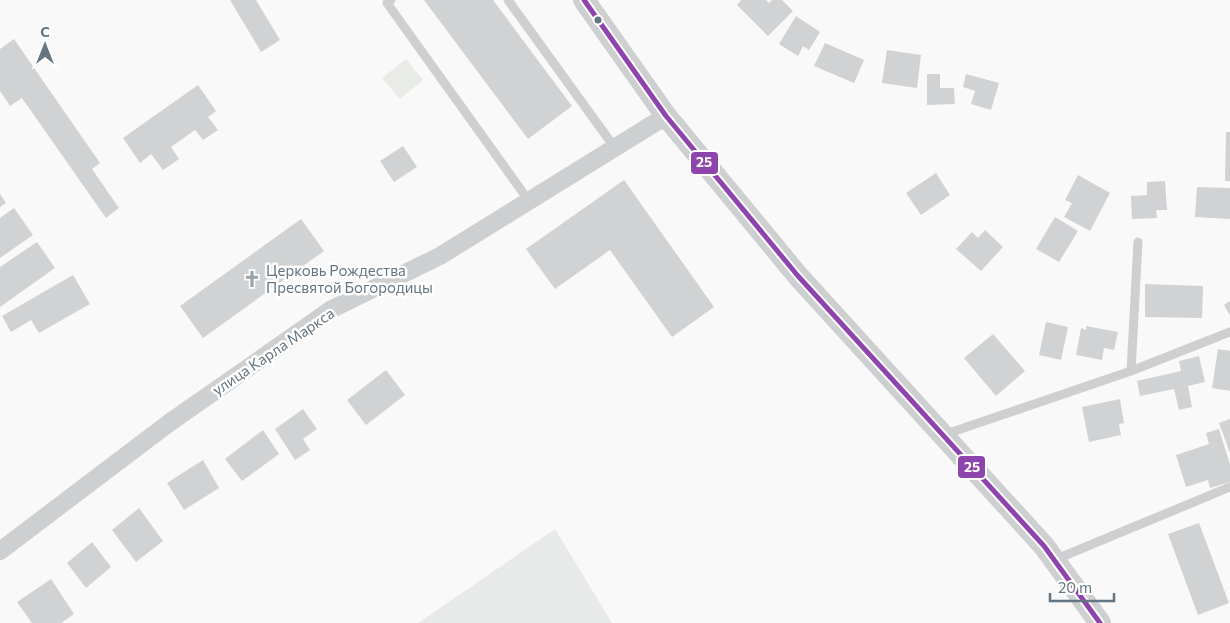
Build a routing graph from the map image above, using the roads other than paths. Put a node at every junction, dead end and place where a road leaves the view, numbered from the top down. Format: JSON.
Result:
{"nodes":[{"id":1,"x":391,"y":0,"type":"edge"},
{"id":2,"x":508,"y":0,"type":"edge"},
{"id":3,"x":584,"y":0,"type":"edge"},
{"id":4,"x":666,"y":116,"type":"junction"},
{"id":5,"x":615,"y":148,"type":"junction"},
{"id":6,"x":529,"y":201,"type":"junction"},
{"id":7,"x":1138,"y":242,"type":"dead end"},
{"id":8,"x":1230,"y":332,"type":"edge"},
{"id":9,"x":1131,"y":371,"type":"junction"},
{"id":10,"x":943,"y":435,"type":"junction"},
{"id":11,"x":1230,"y":487,"type":"edge"},
{"id":12,"x":0,"y":552,"type":"edge"},
{"id":13,"x":1054,"y":560,"type":"junction"},
{"id":14,"x":1100,"y":623,"type":"edge"}],
"edges":[{"from":1,"to":6,"type":"lane"},
{"from":2,"to":5,"type":"lane"},
{"from":3,"to":4,"type":"street"},
{"from":4,"to":5,"type":"street","name":"улица Карла Маркса"},
{"from":4,"to":10,"type":"street"},
{"from":5,"to":6,"type":"street","name":"улица Карла Маркса"},
{"from":6,"to":12,"type":"street","name":"улица Карла Маркса"},
{"from":7,"to":9,"type":"lane"},
{"from":8,"to":9,"type":"lane"},
{"from":9,"to":10,"type":"lane"},
{"from":10,"to":13,"type":"street"},
{"from":11,"to":13,"type":"lane"},
{"from":13,"to":14,"type":"street"}]}
